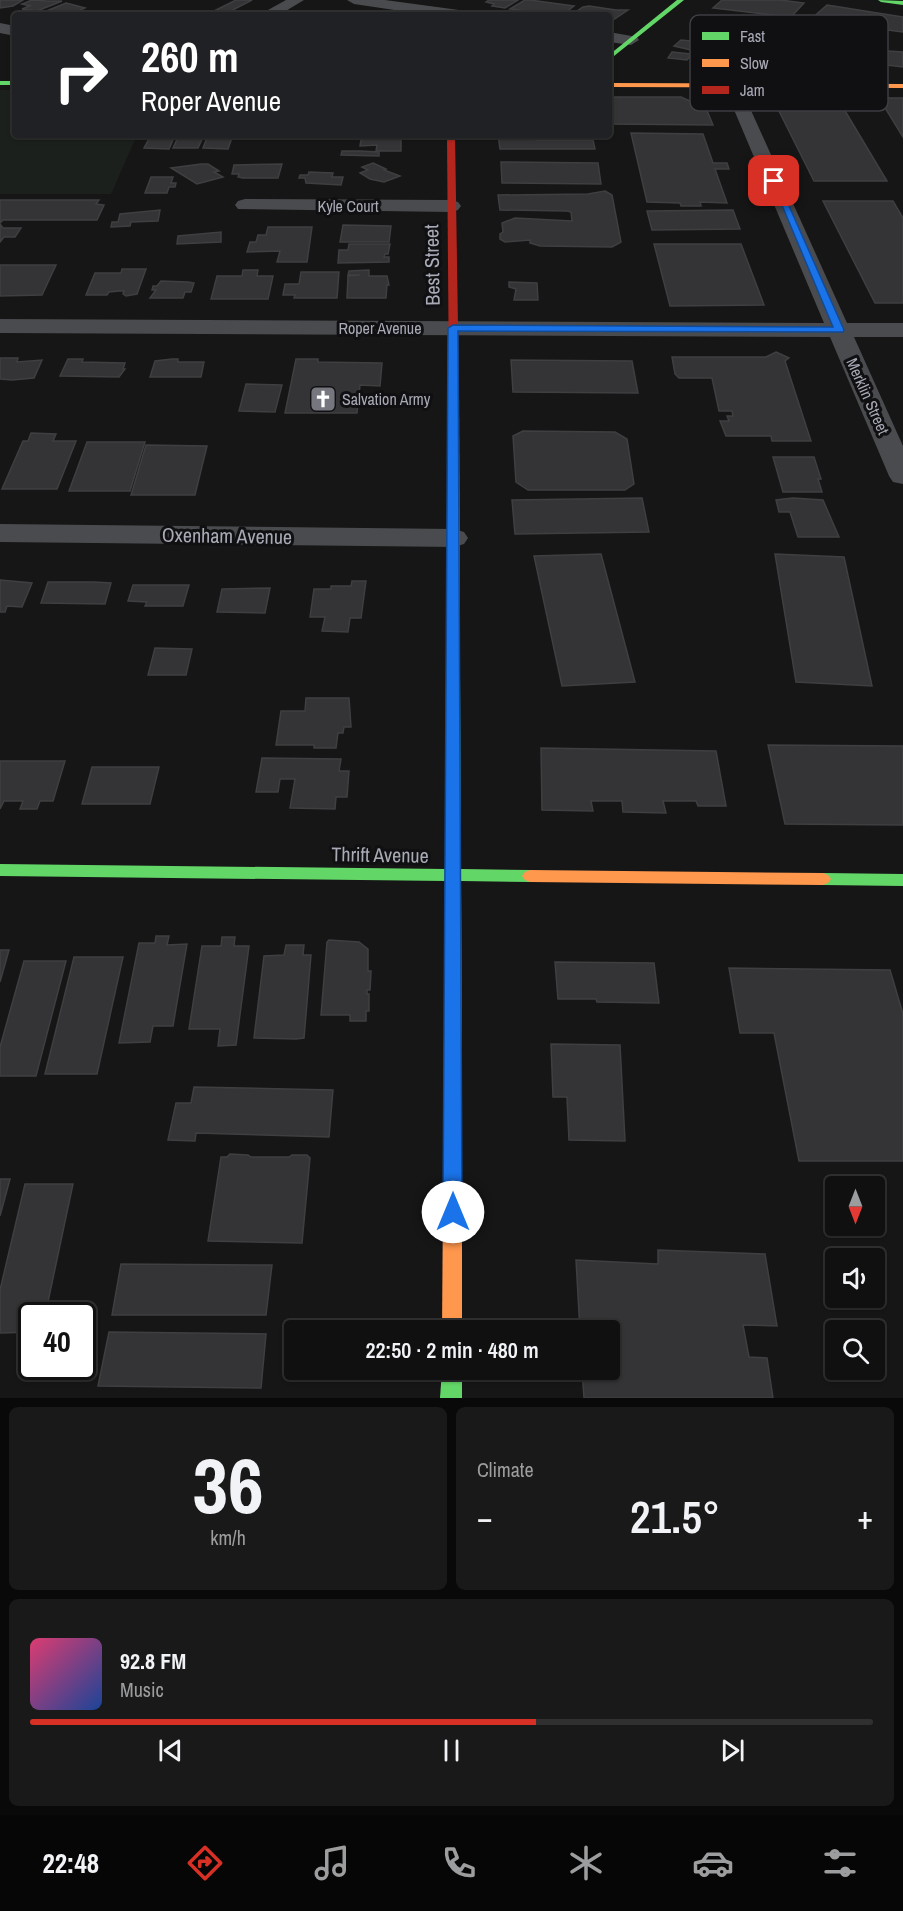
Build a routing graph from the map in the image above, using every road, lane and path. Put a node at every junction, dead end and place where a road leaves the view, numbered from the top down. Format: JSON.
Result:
{"nodes":[{"id":1,"x":297,"y":0,"type":"edge"},
{"id":2,"x":354,"y":0,"type":"edge"},
{"id":3,"x":681,"y":0,"type":"edge"},
{"id":4,"x":881,"y":0,"type":"edge"},
{"id":5,"x":903,"y":3,"type":"edge"},
{"id":6,"x":273,"y":12,"type":"edge"},
{"id":7,"x":438,"y":12,"type":"edge"},
{"id":8,"x":612,"y":37,"type":"edge"},
{"id":9,"x":631,"y":40,"type":"junction"},
{"id":10,"x":612,"y":56,"type":"edge"},
{"id":11,"x":612,"y":85,"type":"edge"},
{"id":12,"x":690,"y":86,"type":"edge"},
{"id":13,"x":743,"y":111,"type":"edge"},
{"id":14,"x":451,"y":138,"type":"edge"},
{"id":15,"x":244,"y":205,"type":"dead end"},
{"id":16,"x":451,"y":206,"type":"junction"},
{"id":17,"x":0,"y":326,"type":"edge"},
{"id":18,"x":453,"y":328,"type":"junction"},
{"id":19,"x":839,"y":330,"type":"junction"},
{"id":20,"x":903,"y":330,"type":"edge"},
{"id":21,"x":903,"y":476,"type":"edge"},
{"id":22,"x":0,"y":533,"type":"edge"},
{"id":23,"x":454,"y":538,"type":"junction"},
{"id":24,"x":0,"y":870,"type":"edge"},
{"id":25,"x":453,"y":875,"type":"junction"},
{"id":26,"x":903,"y":880,"type":"edge"},
{"id":27,"x":452,"y":1320,"type":"edge"},
{"id":28,"x":452,"y":1380,"type":"edge"},
{"id":29,"x":451,"y":1398,"type":"edge"}],
"edges":[{"from":1,"to":6,"type":"street"},
{"from":2,"to":7,"type":"street"},
{"from":3,"to":9,"type":"street"},
{"from":4,"to":5,"type":"street"},
{"from":8,"to":9,"type":"street"},
{"from":9,"to":10,"type":"street"},
{"from":11,"to":12,"type":"street"},
{"from":13,"to":19,"type":"street","name":"Merklin Street"},
{"from":14,"to":16,"type":"street","name":"Best Street"},
{"from":15,"to":16,"type":"street","name":"Kyle Court"},
{"from":16,"to":18,"type":"street","name":"Best Street"},
{"from":17,"to":18,"type":"street","name":"Roper Avenue"},
{"from":18,"to":19,"type":"street","name":"Roper Avenue"},
{"from":18,"to":23,"type":"street","name":"Best Street"},
{"from":19,"to":20,"type":"street","name":"Roper Avenue"},
{"from":19,"to":21,"type":"street","name":"Merklin Street"},
{"from":22,"to":23,"type":"street","name":"Oxenham Avenue"},
{"from":23,"to":25,"type":"street","name":"Best Street"},
{"from":24,"to":25,"type":"street","name":"Thrift Avenue"},
{"from":25,"to":26,"type":"street","name":"Thrift Avenue"},
{"from":25,"to":27,"type":"street","name":"Best Street"},
{"from":28,"to":29,"type":"street"}]}
